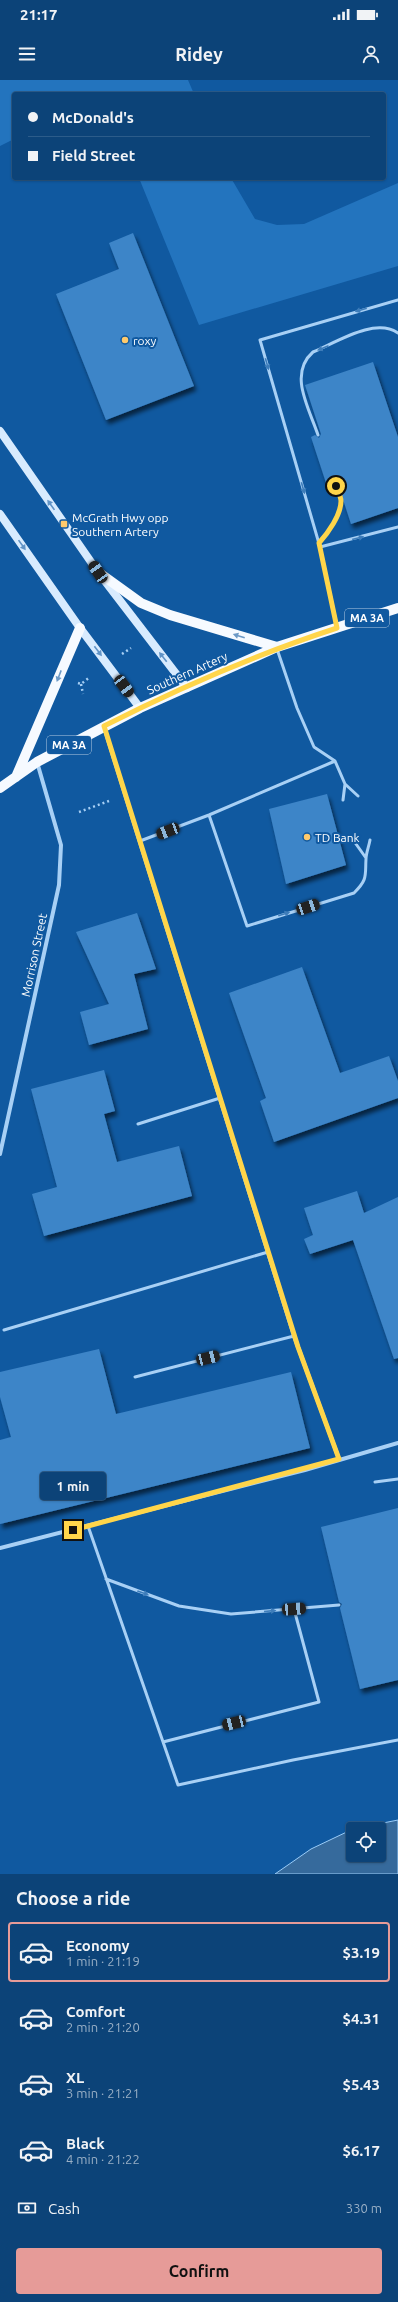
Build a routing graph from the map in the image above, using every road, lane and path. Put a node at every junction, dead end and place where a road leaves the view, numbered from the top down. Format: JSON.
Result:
{"nodes":[{"id":1,"x":398,"y":300,"type":"edge"},
{"id":2,"x":398,"y":333,"type":"edge"},
{"id":3,"x":0,"y":432,"type":"edge"},
{"id":4,"x":318,"y":434,"type":"dead end"},
{"id":5,"x":336,"y":486,"type":"dead end"},
{"id":6,"x":0,"y":514,"type":"edge"},
{"id":7,"x":398,"y":527,"type":"edge"},
{"id":8,"x":320,"y":545,"type":"junction"},
{"id":9,"x":98,"y":572,"type":"junction"},
{"id":10,"x":398,"y":609,"type":"edge"},
{"id":11,"x":80,"y":628,"type":"junction"},
{"id":12,"x":337,"y":628,"type":"junction"},
{"id":13,"x":133,"y":646,"type":"dead end"},
{"id":14,"x":277,"y":647,"type":"junction"},
{"id":15,"x":120,"y":655,"type":"dead end"},
{"id":16,"x":90,"y":677,"type":"dead end"},
{"id":17,"x":72,"y":682,"type":"dead end"},
{"id":18,"x":81,"y":684,"type":"junction"},
{"id":19,"x":187,"y":688,"type":"junction"},
{"id":20,"x":83,"y":694,"type":"dead end"},
{"id":21,"x":140,"y":708,"type":"junction"},
{"id":22,"x":104,"y":726,"type":"junction"},
{"id":23,"x":335,"y":761,"type":"junction"},
{"id":24,"x":37,"y":762,"type":"junction"},
{"id":25,"x":15,"y":779,"type":"junction"},
{"id":26,"x":345,"y":784,"type":"junction"},
{"id":27,"x":0,"y":788,"type":"edge"},
{"id":28,"x":358,"y":796,"type":"dead end"},
{"id":29,"x":343,"y":800,"type":"dead end"},
{"id":30,"x":109,"y":801,"type":"dead end"},
{"id":31,"x":79,"y":812,"type":"dead end"},
{"id":32,"x":209,"y":815,"type":"junction"},
{"id":33,"x":370,"y":840,"type":"dead end"},
{"id":34,"x":140,"y":841,"type":"junction"},
{"id":35,"x":356,"y":844,"type":"dead end"},
{"id":36,"x":366,"y":858,"type":"junction"},
{"id":37,"x":220,"y":1098,"type":"junction"},
{"id":38,"x":138,"y":1124,"type":"dead end"},
{"id":39,"x":0,"y":1154,"type":"edge"},
{"id":40,"x":268,"y":1252,"type":"junction"},
{"id":41,"x":4,"y":1330,"type":"dead end"},
{"id":42,"x":294,"y":1336,"type":"junction"},
{"id":43,"x":135,"y":1377,"type":"dead end"},
{"id":44,"x":398,"y":1443,"type":"edge"},
{"id":45,"x":339,"y":1459,"type":"junction"},
{"id":46,"x":398,"y":1479,"type":"edge"},
{"id":47,"x":375,"y":1482,"type":"dead end"},
{"id":48,"x":88,"y":1526,"type":"junction"},
{"id":49,"x":0,"y":1548,"type":"edge"},
{"id":50,"x":106,"y":1579,"type":"junction"},
{"id":51,"x":339,"y":1605,"type":"dead end"},
{"id":52,"x":294,"y":1609,"type":"junction"},
{"id":53,"x":398,"y":1740,"type":"edge"},
{"id":54,"x":163,"y":1742,"type":"junction"}],
"edges":[{"from":1,"to":8,"type":"lane","one_way":true},
{"from":2,"to":4,"type":"lane","one_way":true},
{"from":9,"to":3,"type":"main road","one_way":true},
{"from":5,"to":8,"type":"lane"},
{"from":6,"to":11,"type":"main road","one_way":true},
{"from":8,"to":7,"type":"lane","one_way":true},
{"from":8,"to":12,"type":"lane"},
{"from":14,"to":9,"type":"main road","one_way":true},
{"from":19,"to":9,"type":"main road","one_way":true},
{"from":10,"to":12,"type":"main road","name":"Southern Artery","number":"MA 3A"},
{"from":11,"to":21,"type":"main road","one_way":true},
{"from":11,"to":25,"type":"main road","one_way":true},
{"from":12,"to":14,"type":"main road","name":"Southern Artery","number":"MA 3A"},
{"from":13,"to":15,"type":"path"},
{"from":14,"to":19,"type":"main road","name":"Southern Artery","number":"MA 3A"},
{"from":14,"to":23,"type":"lane"},
{"from":16,"to":18,"type":"path"},
{"from":17,"to":18,"type":"path"},
{"from":18,"to":20,"type":"path"},
{"from":19,"to":21,"type":"main road","name":"Southern Artery","number":"MA 3A"},
{"from":21,"to":22,"type":"main road","name":"Southern Artery","number":"MA 3A"},
{"from":22,"to":24,"type":"main road","name":"Southern Artery","number":"MA 3A"},
{"from":22,"to":34,"type":"street"},
{"from":23,"to":26,"type":"lane"},
{"from":23,"to":32,"type":"lane"},
{"from":24,"to":25,"type":"main road","name":"Southern Artery","number":"MA 3A"},
{"from":24,"to":39,"type":"street","name":"Morrison Street"},
{"from":25,"to":27,"type":"main road","name":"Southern Artery","number":"MA 3A"},
{"from":26,"to":28,"type":"lane"},
{"from":26,"to":29,"type":"lane"},
{"from":30,"to":31,"type":"path"},
{"from":32,"to":34,"type":"lane"},
{"from":32,"to":36,"type":"lane","one_way":true},
{"from":33,"to":36,"type":"lane"},
{"from":34,"to":37,"type":"street"},
{"from":35,"to":36,"type":"lane"},
{"from":37,"to":38,"type":"lane"},
{"from":37,"to":40,"type":"street"},
{"from":40,"to":41,"type":"lane"},
{"from":40,"to":42,"type":"street"},
{"from":42,"to":43,"type":"lane"},
{"from":42,"to":45,"type":"street"},
{"from":44,"to":45,"type":"street"},
{"from":45,"to":48,"type":"street"},
{"from":46,"to":47,"type":"lane"},
{"from":48,"to":49,"type":"street"},
{"from":48,"to":50,"type":"lane"},
{"from":50,"to":52,"type":"lane","one_way":true},
{"from":50,"to":54,"type":"lane"},
{"from":51,"to":52,"type":"lane"},
{"from":52,"to":54,"type":"lane"},
{"from":53,"to":54,"type":"lane"}]}
